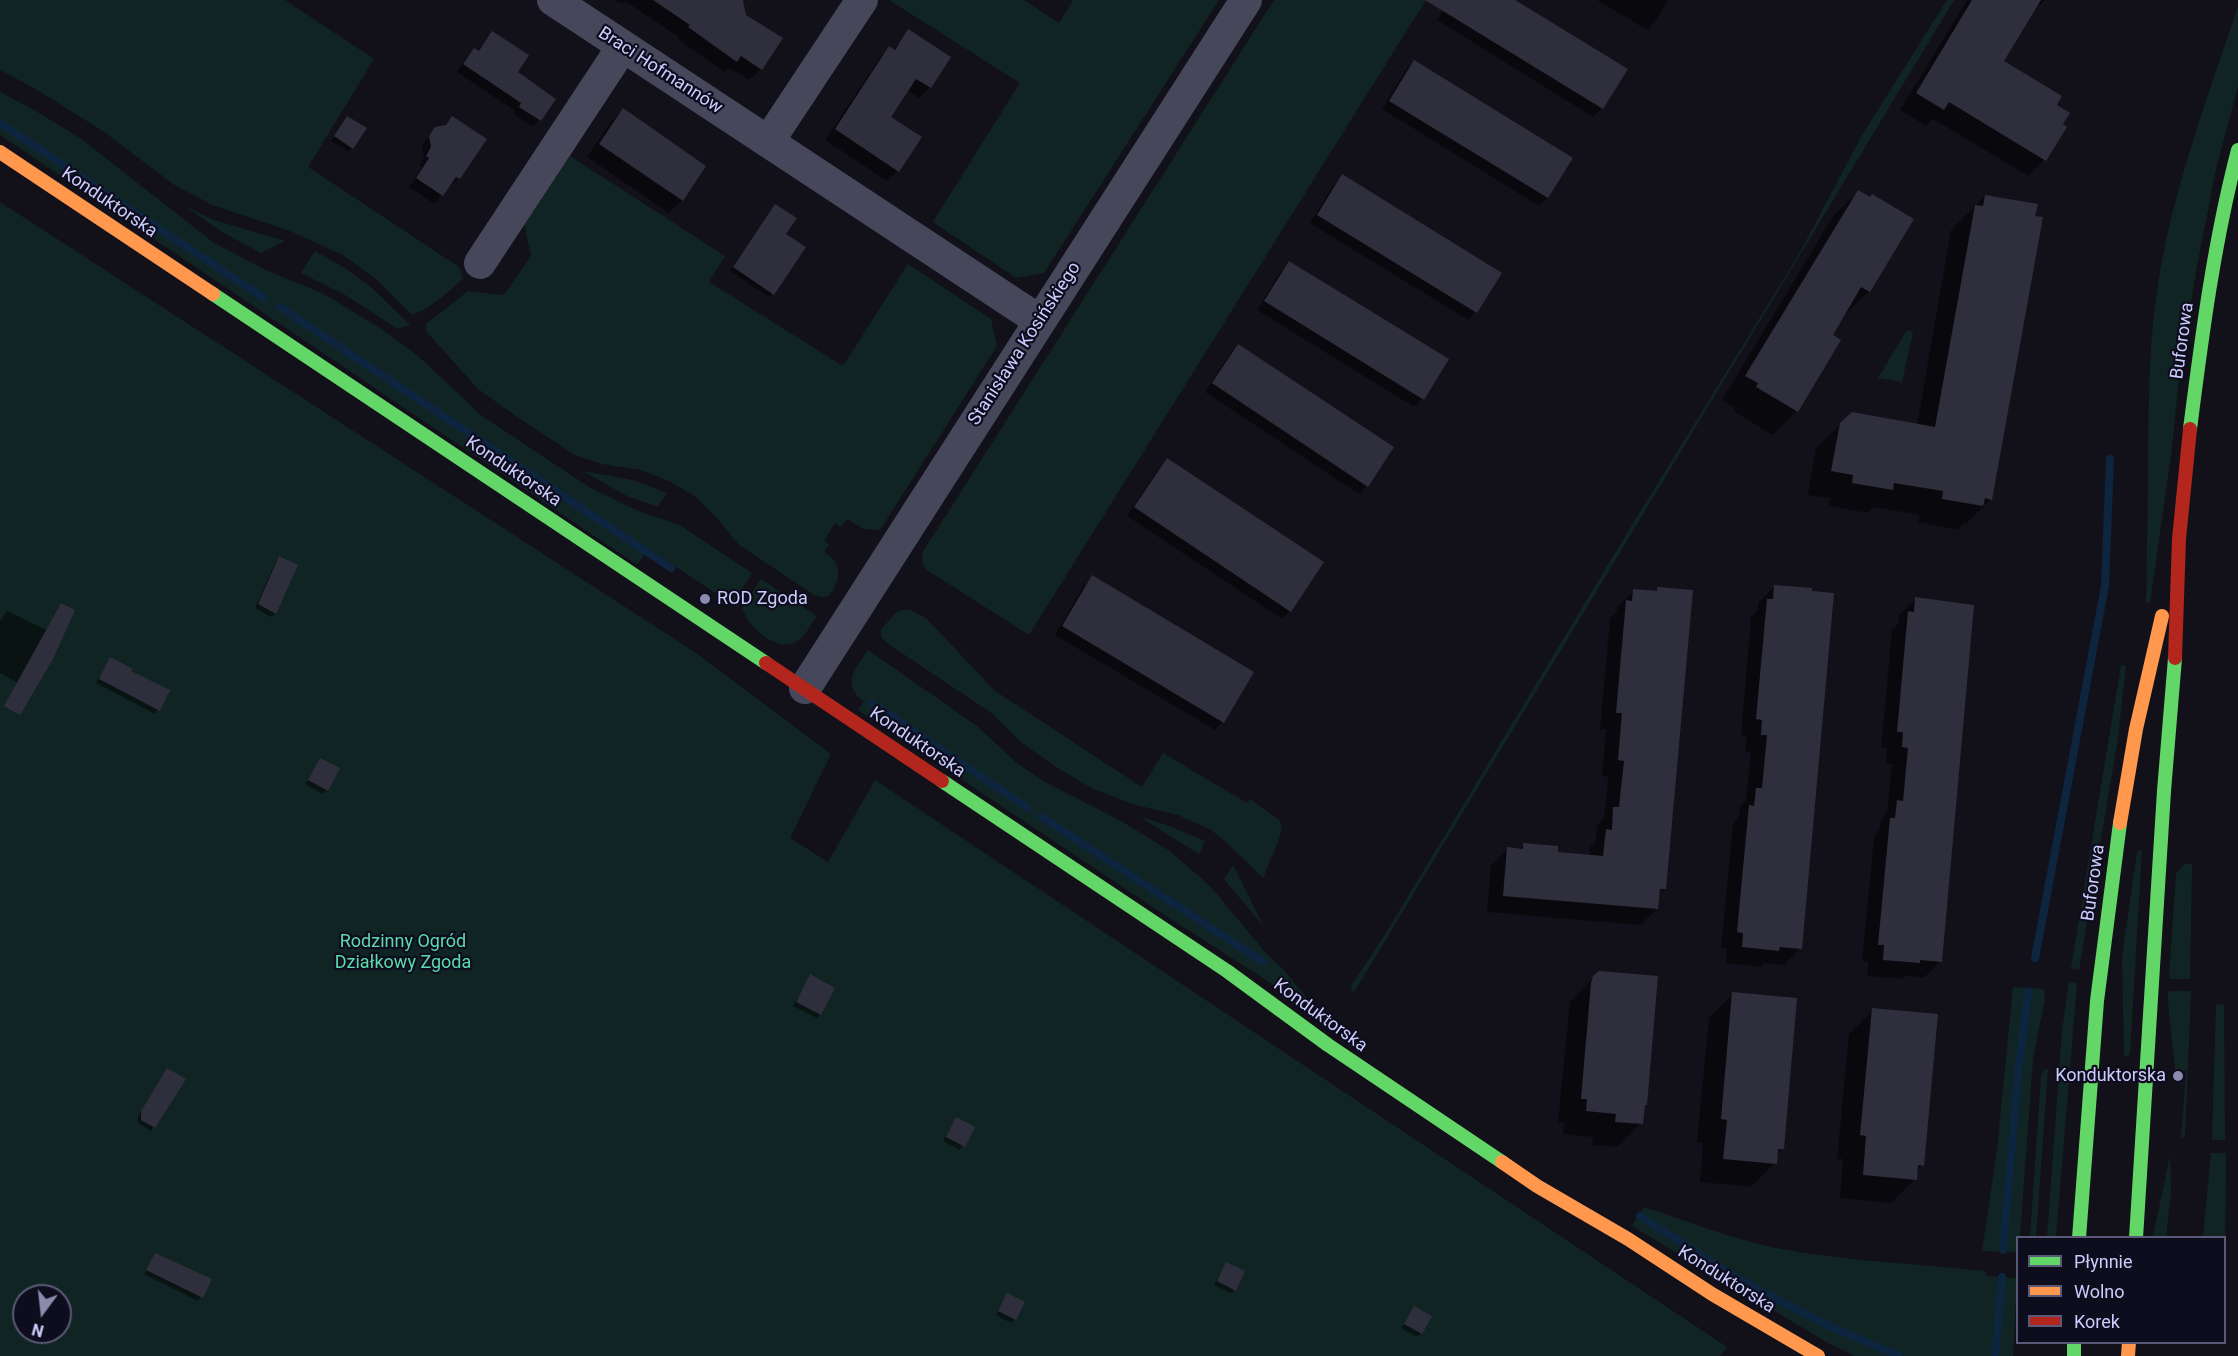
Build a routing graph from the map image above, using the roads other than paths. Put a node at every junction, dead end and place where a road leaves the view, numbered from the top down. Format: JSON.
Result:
{"nodes":[{"id":1,"x":553,"y":0,"type":"edge"},
{"id":2,"x":862,"y":0,"type":"edge"},
{"id":3,"x":1246,"y":0,"type":"edge"},
{"id":4,"x":623,"y":46,"type":"junction"},
{"id":5,"x":768,"y":142,"type":"junction"},
{"id":6,"x":2238,"y":150,"type":"edge"},
{"id":7,"x":0,"y":152,"type":"edge"},
{"id":8,"x":480,"y":263,"type":"dead end"},
{"id":9,"x":1040,"y":321,"type":"junction"},
{"id":10,"x":2179,"y":539,"type":"junction"},
{"id":11,"x":805,"y":688,"type":"junction"},
{"id":12,"x":2079,"y":1236,"type":"edge"},
{"id":13,"x":2136,"y":1236,"type":"edge"},
{"id":14,"x":1818,"y":1356,"type":"edge"}],
"edges":[{"from":1,"to":4,"type":"street","name":"Braci Hofmannów"},
{"from":2,"to":5,"type":"street"},
{"from":3,"to":9,"type":"street","name":"Stanisława Kosińskiego"},
{"from":4,"to":5,"type":"street","name":"Braci Hofmannów"},
{"from":4,"to":8,"type":"street"},
{"from":5,"to":9,"type":"street","name":"Braci Hofmannów"},
{"from":6,"to":10,"type":"street","name":"Buforowa"},
{"from":7,"to":11,"type":"street","name":"Konduktorska"},
{"from":9,"to":11,"type":"street","name":"Stanisława Kosińskiego"},
{"from":10,"to":12,"type":"street","name":"Buforowa"},
{"from":10,"to":13,"type":"street","name":"Buforowa"},
{"from":11,"to":14,"type":"street","name":"Konduktorska"}]}
